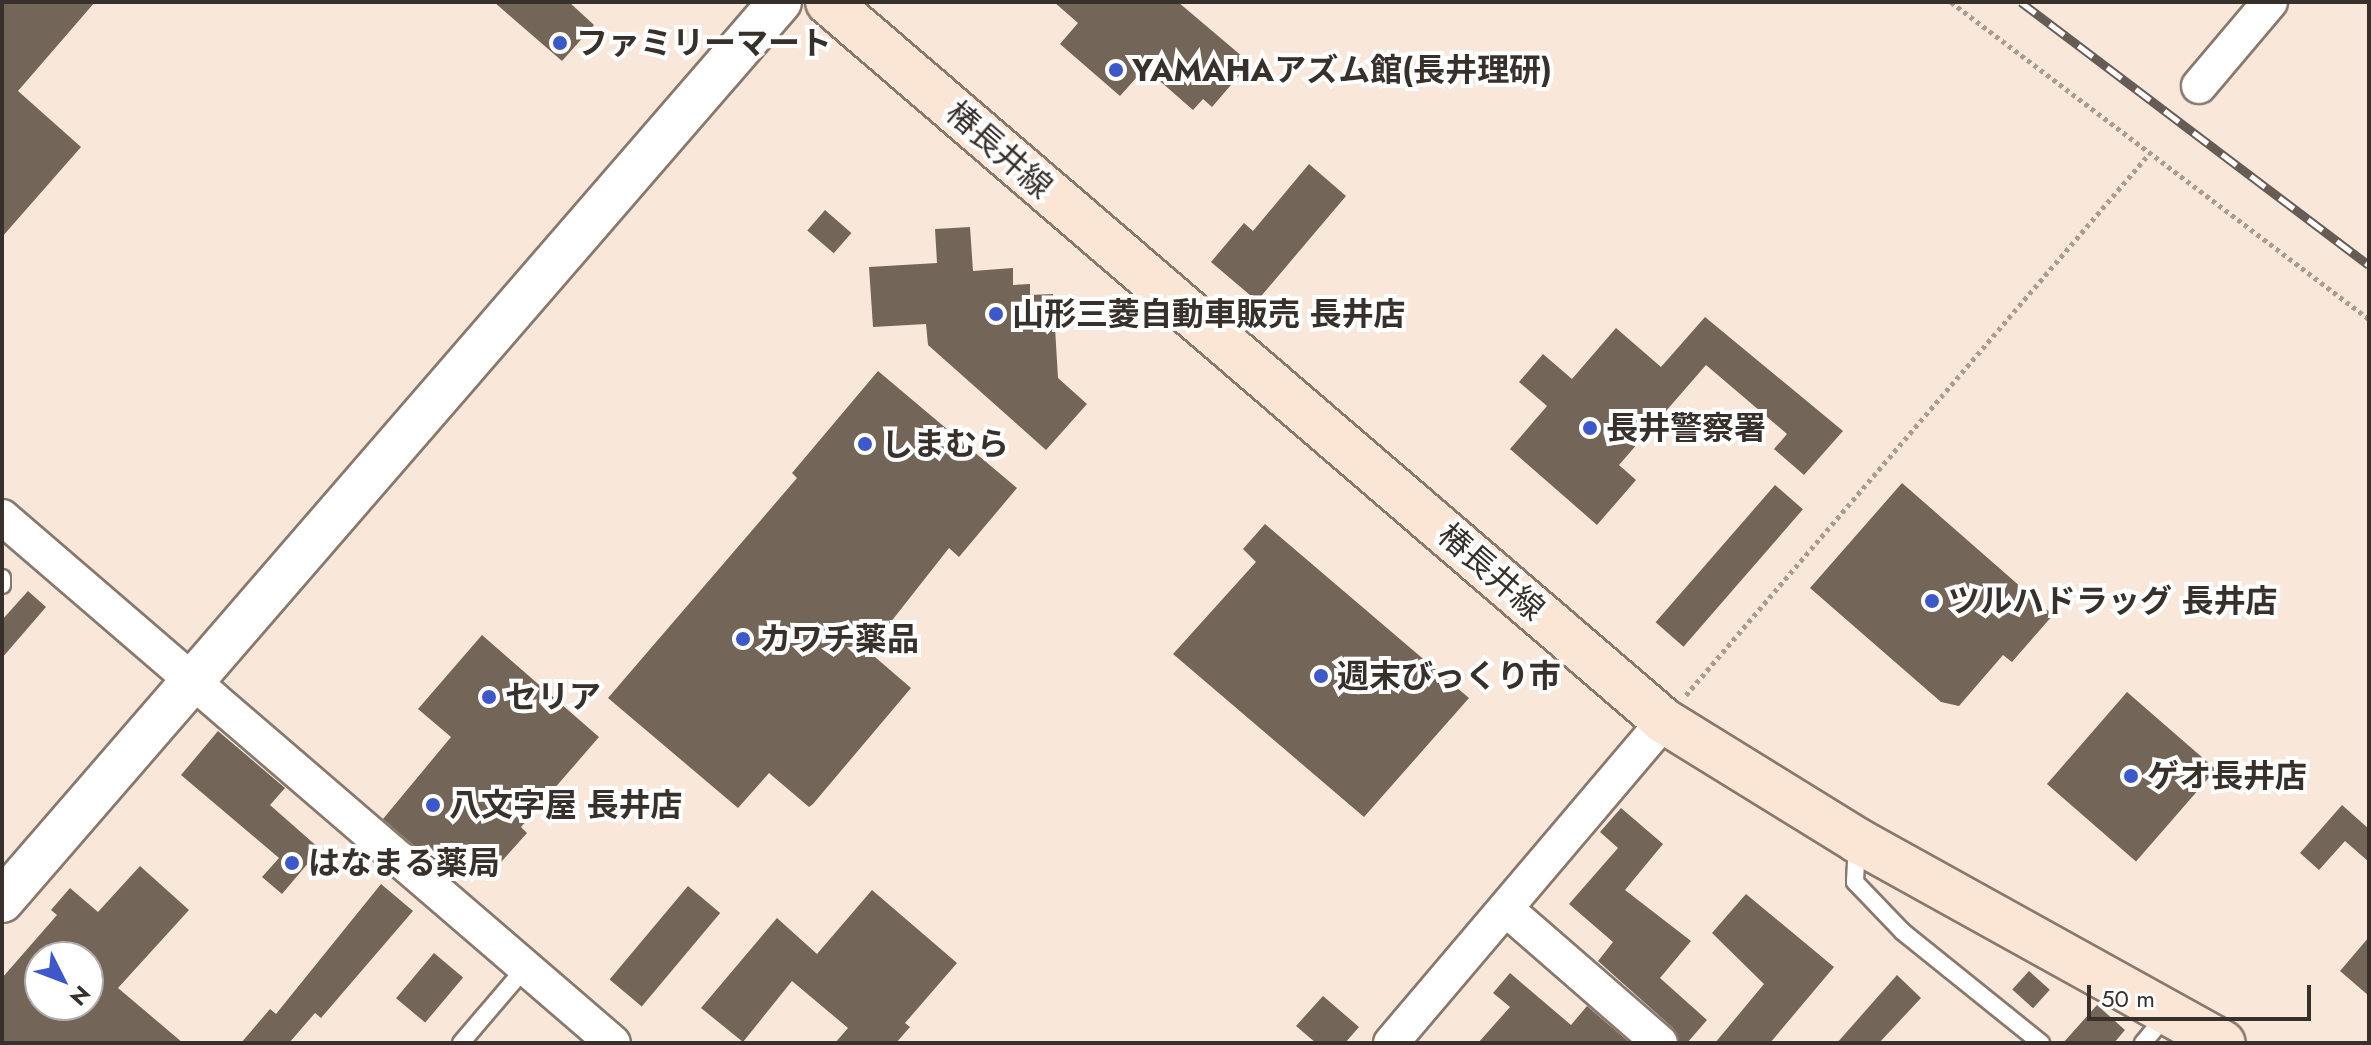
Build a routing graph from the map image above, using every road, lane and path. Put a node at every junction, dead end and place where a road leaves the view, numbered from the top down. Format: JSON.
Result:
{"nodes":[{"id":1,"x":780,"y":2,"type":"edge"},
{"id":2,"x":828,"y":2,"type":"edge"},
{"id":3,"x":1951,"y":2,"type":"edge"},
{"id":4,"x":2270,"y":2,"type":"edge"},
{"id":5,"x":2199,"y":86,"type":"dead end"},
{"id":6,"x":2148,"y":155,"type":"junction"},
{"id":7,"x":2369,"y":319,"type":"edge"},
{"id":8,"x":2,"y":517,"type":"edge"},
{"id":9,"x":2,"y":578,"type":"edge"},
{"id":10,"x":2,"y":585,"type":"edge"},
{"id":11,"x":190,"y":681,"type":"junction"},
{"id":12,"x":1664,"y":721,"type":"junction"},
{"id":13,"x":1858,"y":841,"type":"junction"},
{"id":14,"x":2,"y":901,"type":"edge"},
{"id":15,"x":1506,"y":909,"type":"junction"},
{"id":16,"x":525,"y":968,"type":"junction"},
{"id":17,"x":2157,"y":1027,"type":"edge"},
{"id":18,"x":461,"y":1043,"type":"edge"},
{"id":19,"x":613,"y":1043,"type":"edge"},
{"id":20,"x":1391,"y":1043,"type":"edge"},
{"id":21,"x":1660,"y":1043,"type":"edge"},
{"id":22,"x":2041,"y":1043,"type":"edge"},
{"id":23,"x":2223,"y":1043,"type":"edge"}],
"edges":[{"from":1,"to":11,"type":"street"},
{"from":2,"to":12,"type":"main road","name":"椿長井線"},
{"from":3,"to":6,"type":"path"},
{"from":4,"to":5,"type":"street"},
{"from":6,"to":7,"type":"path"},
{"from":6,"to":12,"type":"path"},
{"from":8,"to":11,"type":"street"},
{"from":9,"to":10,"type":"lane"},
{"from":11,"to":14,"type":"street"},
{"from":11,"to":16,"type":"street"},
{"from":12,"to":13,"type":"main road","name":"椿長井線"},
{"from":12,"to":15,"type":"street"},
{"from":13,"to":17,"type":"main road","name":"椿長井線"},
{"from":13,"to":22,"type":"lane"},
{"from":15,"to":20,"type":"street"},
{"from":15,"to":21,"type":"street"},
{"from":16,"to":18,"type":"lane"},
{"from":16,"to":19,"type":"street"},
{"from":17,"to":23,"type":"main road","name":"椿長井線"}]}
